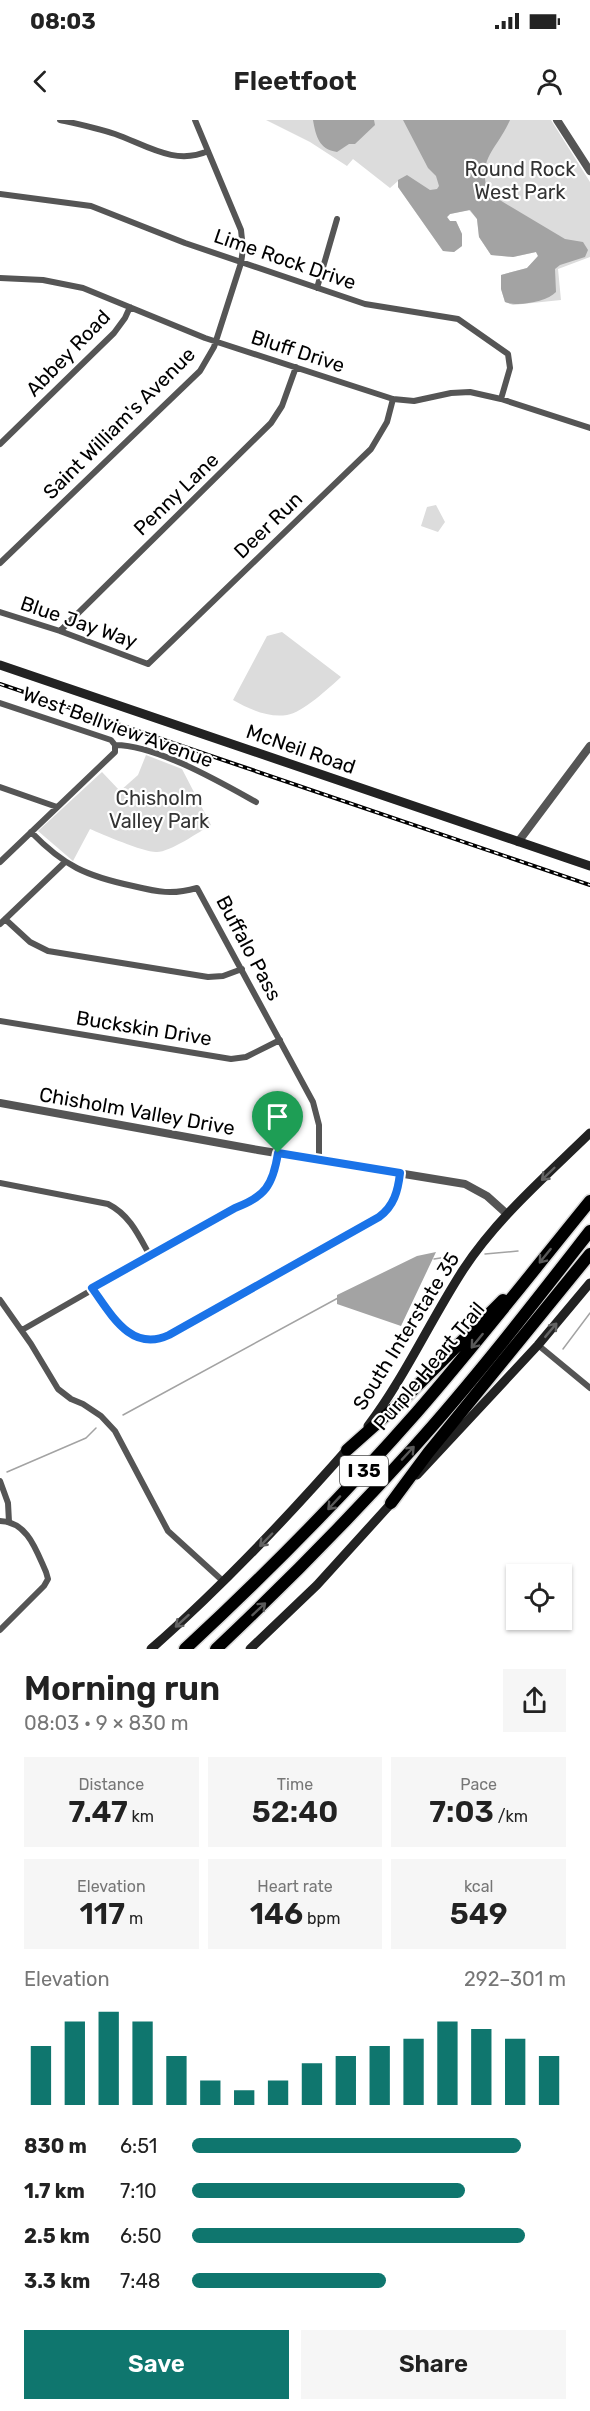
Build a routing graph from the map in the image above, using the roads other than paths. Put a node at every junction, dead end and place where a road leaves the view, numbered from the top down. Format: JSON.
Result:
{"nodes":[{"id":1,"x":60,"y":120,"type":"edge"},
{"id":2,"x":195,"y":120,"type":"edge"},
{"id":3,"x":557,"y":120,"type":"edge"},
{"id":4,"x":208,"y":151,"type":"junction"},
{"id":5,"x":590,"y":171,"type":"edge"},
{"id":6,"x":0,"y":194,"type":"edge"},
{"id":7,"x":337,"y":219,"type":"dead end"},
{"id":8,"x":241,"y":263,"type":"junction"},
{"id":9,"x":0,"y":278,"type":"edge"},
{"id":10,"x":317,"y":288,"type":"junction"},
{"id":11,"x":130,"y":307,"type":"junction"},
{"id":12,"x":216,"y":341,"type":"junction"},
{"id":13,"x":296,"y":368,"type":"junction"},
{"id":14,"x":393,"y":399,"type":"junction"},
{"id":15,"x":501,"y":399,"type":"junction"},
{"id":16,"x":590,"y":428,"type":"edge"},
{"id":17,"x":0,"y":444,"type":"edge"},
{"id":18,"x":0,"y":563,"type":"edge"},
{"id":19,"x":0,"y":612,"type":"edge"},
{"id":20,"x":60,"y":631,"type":"junction"},
{"id":21,"x":148,"y":664,"type":"joint"},
{"id":22,"x":0,"y":665,"type":"edge"},
{"id":23,"x":0,"y":703,"type":"edge"},
{"id":24,"x":115,"y":745,"type":"junction"},
{"id":25,"x":590,"y":746,"type":"edge"},
{"id":26,"x":0,"y":787,"type":"edge"},
{"id":27,"x":256,"y":802,"type":"dead end"},
{"id":28,"x":57,"y":807,"type":"junction"},
{"id":29,"x":31,"y":832,"type":"junction"},
{"id":30,"x":518,"y":842,"type":"junction"},
{"id":31,"x":0,"y":862,"type":"edge"},
{"id":32,"x":65,"y":862,"type":"junction"},
{"id":33,"x":590,"y":866,"type":"edge"},
{"id":34,"x":3,"y":921,"type":"edge"},
{"id":35,"x":242,"y":969,"type":"junction"},
{"id":36,"x":0,"y":1022,"type":"edge"},
{"id":37,"x":280,"y":1040,"type":"junction"},
{"id":38,"x":0,"y":1103,"type":"edge"},
{"id":39,"x":590,"y":1133,"type":"edge"},
{"id":40,"x":278,"y":1153,"type":"junction"},
{"id":41,"x":319,"y":1160,"type":"junction"},
{"id":42,"x":400,"y":1173,"type":"junction"},
{"id":43,"x":0,"y":1183,"type":"edge"},
{"id":44,"x":590,"y":1200,"type":"edge"},
{"id":45,"x":507,"y":1214,"type":"junction"},
{"id":46,"x":590,"y":1231,"type":"edge"},
{"id":47,"x":590,"y":1244,"type":"edge"},
{"id":48,"x":590,"y":1254,"type":"edge"},
{"id":49,"x":150,"y":1256,"type":"junction"},
{"id":50,"x":526,"y":1279,"type":"junction"},
{"id":51,"x":590,"y":1283,"type":"edge"},
{"id":52,"x":92,"y":1288,"type":"junction"},
{"id":53,"x":540,"y":1295,"type":"junction"},
{"id":54,"x":0,"y":1300,"type":"edge"},
{"id":55,"x":22,"y":1330,"type":"junction"},
{"id":56,"x":538,"y":1346,"type":"junction"},
{"id":57,"x":590,"y":1388,"type":"edge"},
{"id":58,"x":347,"y":1450,"type":"junction"},
{"id":59,"x":0,"y":1481,"type":"edge"},
{"id":60,"x":391,"y":1503,"type":"junction"},
{"id":61,"x":0,"y":1521,"type":"edge"},
{"id":62,"x":9,"y":1522,"type":"junction"},
{"id":63,"x":224,"y":1582,"type":"junction"},
{"id":64,"x":0,"y":1630,"type":"edge"},
{"id":65,"x":151,"y":1649,"type":"edge"},
{"id":66,"x":185,"y":1649,"type":"edge"},
{"id":67,"x":216,"y":1649,"type":"edge"},
{"id":68,"x":250,"y":1649,"type":"edge"}],
"edges":[{"from":1,"to":4,"type":"street"},
{"from":2,"to":4,"type":"street","name":"Saint William's Avenue"},
{"from":3,"to":5,"type":"street"},
{"from":4,"to":8,"type":"street","name":"Saint William's Avenue"},
{"from":6,"to":8,"type":"street","name":"Lime Rock Drive"},
{"from":7,"to":10,"type":"street"},
{"from":8,"to":10,"type":"street","name":"Lime Rock Drive"},
{"from":8,"to":12,"type":"street","name":"Saint William's Avenue"},
{"from":9,"to":11,"type":"street","name":"Bluff Drive"},
{"from":10,"to":15,"type":"street","name":"Lime Rock Drive"},
{"from":11,"to":12,"type":"street","name":"Bluff Drive"},
{"from":11,"to":17,"type":"street","name":"Abbey Road"},
{"from":12,"to":13,"type":"street","name":"Bluff Drive"},
{"from":12,"to":18,"type":"street","name":"Saint William's Avenue"},
{"from":13,"to":14,"type":"street","name":"Bluff Drive"},
{"from":13,"to":20,"type":"street","name":"Penny Lane"},
{"from":14,"to":15,"type":"street","name":"Bluff Drive"},
{"from":14,"to":21,"type":"street","name":"Deer Run"},
{"from":15,"to":16,"type":"street","name":"Bluff Drive"},
{"from":19,"to":20,"type":"street","name":"Blue Jay Way"},
{"from":20,"to":21,"type":"street","name":"Blue Jay Way"},
{"from":22,"to":30,"type":"main road","name":"McNeil Road"},
{"from":23,"to":24,"type":"street","name":"West Bellview Avenue"},
{"from":24,"to":27,"type":"street","name":"West Bellview Avenue"},
{"from":24,"to":28,"type":"street"},
{"from":25,"to":30,"type":"street"},
{"from":26,"to":28,"type":"street"},
{"from":28,"to":29,"type":"street"},
{"from":29,"to":31,"type":"street"},
{"from":29,"to":32,"type":"street","name":"Buffalo Pass"},
{"from":30,"to":33,"type":"main road","name":"McNeil Road"},
{"from":32,"to":34,"type":"street"},
{"from":32,"to":35,"type":"street","name":"Buffalo Pass"},
{"from":34,"to":35,"type":"street"},
{"from":35,"to":37,"type":"street","name":"Buffalo Pass"},
{"from":36,"to":37,"type":"street","name":"Buckskin Drive"},
{"from":37,"to":41,"type":"street","name":"Buffalo Pass"},
{"from":38,"to":40,"type":"street","name":"Chisholm Valley Drive"},
{"from":39,"to":45,"type":"main road","name":"South Interstate 35","one_way":true},
{"from":40,"to":41,"type":"street","name":"Chisholm Valley Drive"},
{"from":40,"to":49,"type":"street"},
{"from":41,"to":42,"type":"street","name":"Chisholm Valley Drive"},
{"from":42,"to":45,"type":"street","name":"Chisholm Valley Drive"},
{"from":42,"to":52,"type":"street"},
{"from":43,"to":49,"type":"street"},
{"from":44,"to":50,"type":"highway","name":"Purple Heart Trail","number":"I 35","one_way":true},
{"from":45,"to":58,"type":"main road","name":"South Interstate 35"},
{"from":46,"to":53,"type":"highway","name":"Purple Heart Trail","number":"I 35"},
{"from":47,"to":53,"type":"highway"},
{"from":48,"to":60,"type":"highway"},
{"from":49,"to":52,"type":"street"},
{"from":50,"to":58,"type":"highway"},
{"from":50,"to":66,"type":"highway","name":"Purple Heart Trail","number":"I 35","one_way":true},
{"from":56,"to":51,"type":"main road","one_way":true},
{"from":52,"to":55,"type":"street"},
{"from":67,"to":53,"type":"highway","name":"Purple Heart Trail","number":"I 35","one_way":true},
{"from":54,"to":55,"type":"street"},
{"from":55,"to":63,"type":"street"},
{"from":56,"to":57,"type":"street"},
{"from":56,"to":60,"type":"main road"},
{"from":58,"to":63,"type":"main road","name":"South Interstate 35","one_way":true},
{"from":59,"to":62,"type":"street"},
{"from":60,"to":68,"type":"main road"},
{"from":61,"to":62,"type":"street"},
{"from":62,"to":64,"type":"street"},
{"from":63,"to":65,"type":"main road","name":"South Interstate 35","one_way":true}]}
